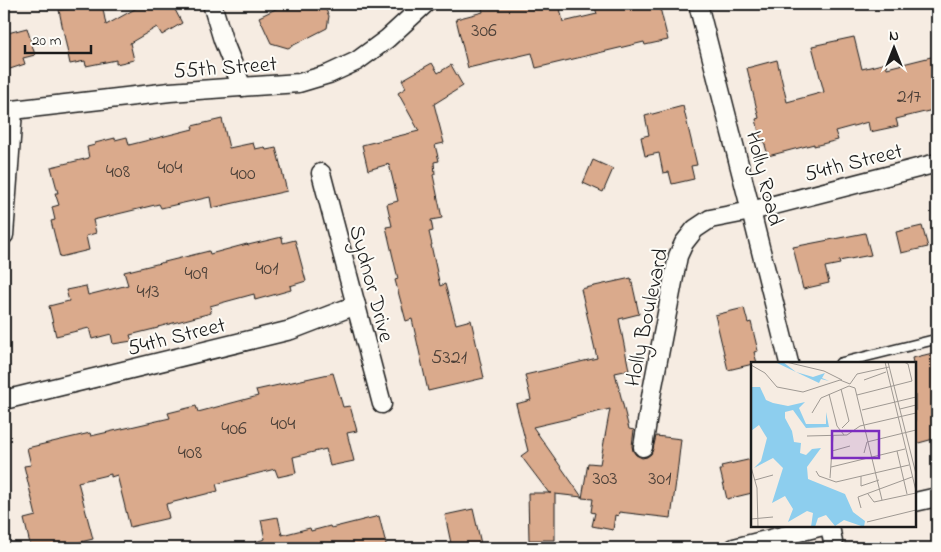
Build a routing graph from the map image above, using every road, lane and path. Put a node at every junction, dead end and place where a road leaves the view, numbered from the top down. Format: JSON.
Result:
{"nodes":[{"id":1,"x":212,"y":4,"type":"edge"},
{"id":2,"x":425,"y":4,"type":"edge"},
{"id":3,"x":698,"y":4,"type":"edge"},
{"id":4,"x":242,"y":87,"type":"junction"},
{"id":5,"x":8,"y":111,"type":"edge"},
{"id":6,"x":937,"y":163,"type":"edge"},
{"id":7,"x":321,"y":173,"type":"dead end"},
{"id":8,"x":751,"y":210,"type":"junction"},
{"id":9,"x":4,"y":236,"type":"edge"},
{"id":10,"x":356,"y":306,"type":"junction"},
{"id":11,"x":937,"y":339,"type":"edge"},
{"id":12,"x":789,"y":362,"type":"edge"},
{"id":13,"x":844,"y":362,"type":"edge"},
{"id":14,"x":4,"y":400,"type":"edge"},
{"id":15,"x":382,"y":404,"type":"dead end"},
{"id":16,"x":643,"y":448,"type":"dead end"},
{"id":17,"x":937,"y":497,"type":"edge"},
{"id":18,"x":916,"y":502,"type":"edge"},
{"id":19,"x":818,"y":527,"type":"edge"},
{"id":20,"x":830,"y":527,"type":"edge"},
{"id":21,"x":734,"y":548,"type":"edge"},
{"id":22,"x":834,"y":548,"type":"edge"}],
"edges":[{"from":1,"to":4,"type":"street"},
{"from":2,"to":4,"type":"street","name":"55th Street"},
{"from":3,"to":8,"type":"street","name":"Holly Road"},
{"from":4,"to":5,"type":"street","name":"55th Street"},
{"from":5,"to":9,"type":"street"},
{"from":6,"to":8,"type":"street","name":"54th Street"},
{"from":7,"to":10,"type":"street","name":"Sydnor Drive"},
{"from":8,"to":12,"type":"street","name":"Holly Road"},
{"from":8,"to":16,"type":"street","name":"Holly Boulevard"},
{"from":10,"to":14,"type":"street","name":"54th Street"},
{"from":10,"to":15,"type":"street","name":"Sydnor Drive"},
{"from":11,"to":13,"type":"lane"},
{"from":17,"to":18,"type":"street"},
{"from":19,"to":21,"type":"street"},
{"from":20,"to":22,"type":"street"}]}
